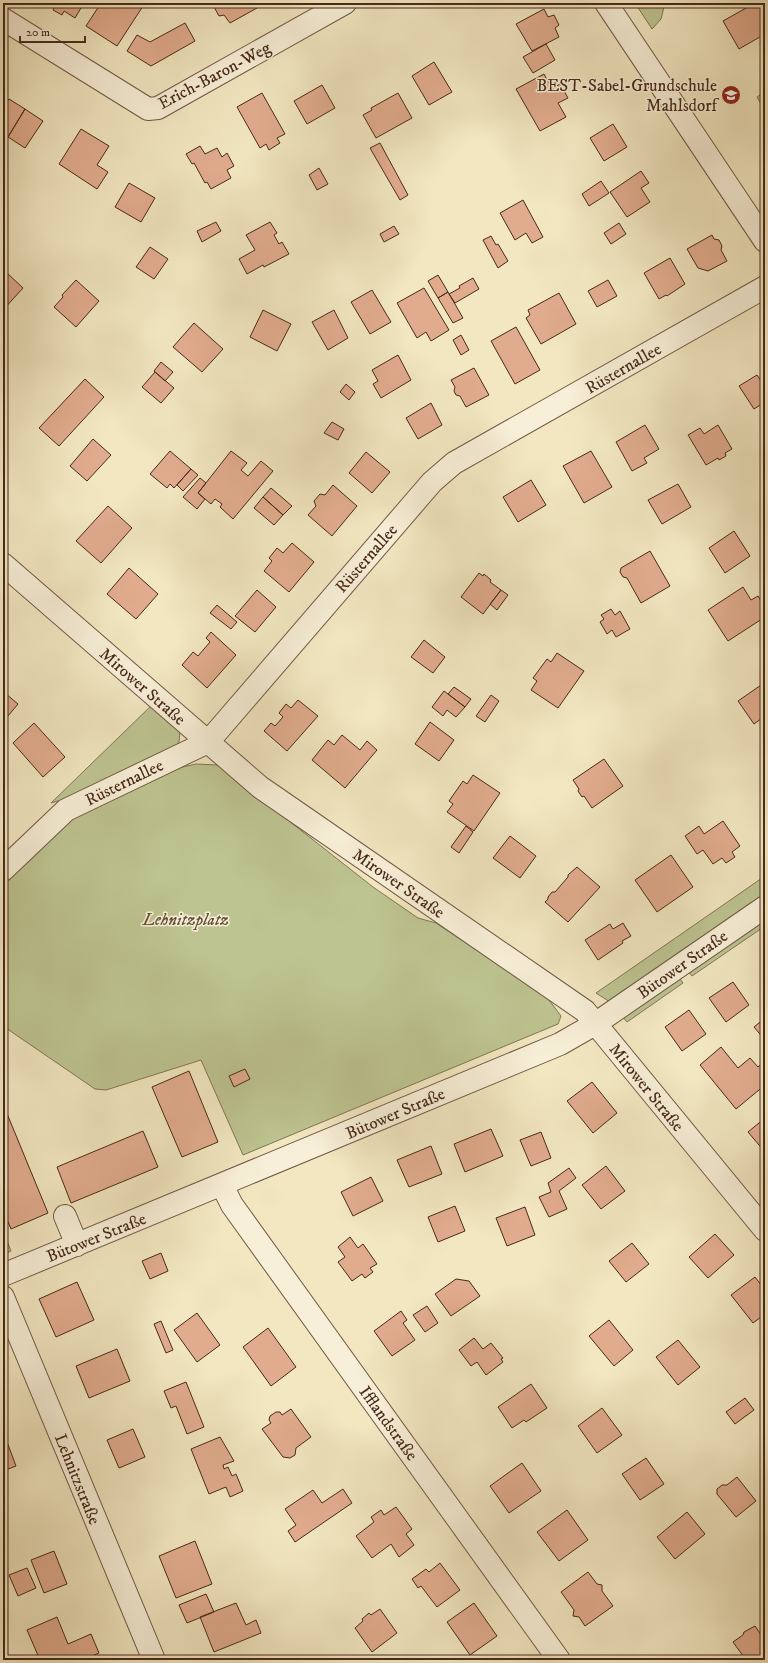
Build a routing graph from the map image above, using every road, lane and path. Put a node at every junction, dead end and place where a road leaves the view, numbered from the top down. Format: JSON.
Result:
{"nodes":[{"id":1,"x":345,"y":3,"type":"edge"},
{"id":2,"x":606,"y":3,"type":"edge"},
{"id":3,"x":3,"y":19,"type":"edge"},
{"id":4,"x":765,"y":242,"type":"edge"},
{"id":5,"x":765,"y":287,"type":"edge"},
{"id":6,"x":3,"y":564,"type":"edge"},
{"id":7,"x":208,"y":742,"type":"junction"},
{"id":8,"x":3,"y":870,"type":"edge"},
{"id":9,"x":765,"y":907,"type":"edge"},
{"id":10,"x":595,"y":1024,"type":"junction"},
{"id":11,"x":222,"y":1185,"type":"junction"},
{"id":12,"x":65,"y":1216,"type":"dead end"},
{"id":13,"x":765,"y":1230,"type":"edge"},
{"id":14,"x":77,"y":1245,"type":"junction"},
{"id":15,"x":3,"y":1275,"type":"edge"},
{"id":16,"x":3,"y":1297,"type":"edge"},
{"id":17,"x":154,"y":1660,"type":"edge"},
{"id":18,"x":559,"y":1660,"type":"edge"}],
"edges":[{"from":1,"to":3,"type":"street","name":"Erich-Baron-Weg"},
{"from":2,"to":4,"type":"street"},
{"from":5,"to":7,"type":"street","name":"Rüsternallee"},
{"from":6,"to":7,"type":"street","name":"Mirower Straße"},
{"from":7,"to":8,"type":"street","name":"Rüsternallee"},
{"from":7,"to":10,"type":"street","name":"Mirower Straße"},
{"from":9,"to":10,"type":"street","name":"Bütower Straße"},
{"from":10,"to":11,"type":"street","name":"Bütower Straße"},
{"from":10,"to":13,"type":"street","name":"Mirower Straße"},
{"from":11,"to":14,"type":"street","name":"Bütower Straße"},
{"from":11,"to":18,"type":"street","name":"Ifflandstraße"},
{"from":12,"to":14,"type":"street"},
{"from":14,"to":15,"type":"street","name":"Bütower Straße"},
{"from":16,"to":17,"type":"street","name":"Lehnitzstraße"}]}
